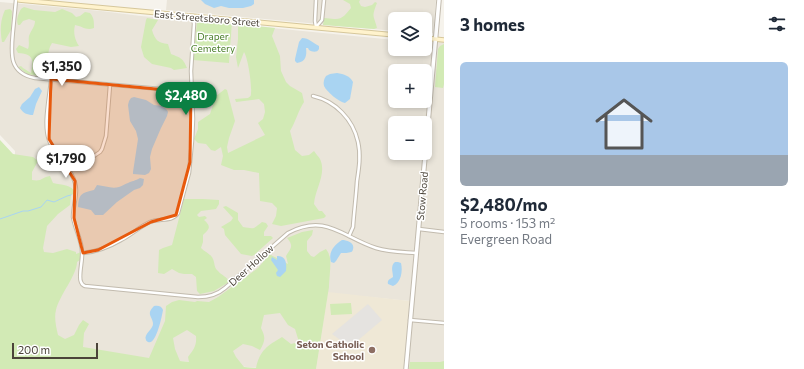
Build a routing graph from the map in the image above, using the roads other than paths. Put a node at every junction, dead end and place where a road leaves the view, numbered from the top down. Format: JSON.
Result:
{"nodes":[{"id":1,"x":16,"y":0,"type":"edge"},
{"id":2,"x":19,"y":0,"type":"edge"},
{"id":3,"x":316,"y":0,"type":"edge"},
{"id":4,"x":324,"y":0,"type":"edge"},
{"id":5,"x":439,"y":0,"type":"edge"},
{"id":6,"x":193,"y":16,"type":"junction"},
{"id":7,"x":316,"y":28,"type":"junction"},
{"id":8,"x":388,"y":34,"type":"edge"},
{"id":9,"x":432,"y":39,"type":"edge"},
{"id":10,"x":436,"y":39,"type":"junction"},
{"id":11,"x":444,"y":40,"type":"edge"},
{"id":12,"x":50,"y":79,"type":"junction"},
{"id":13,"x":110,"y":84,"type":"junction"},
{"id":14,"x":192,"y":89,"type":"junction"},
{"id":15,"x":313,"y":96,"type":"dead end"},
{"id":16,"x":66,"y":167,"type":"junction"},
{"id":17,"x":419,"y":229,"type":"junction"},
{"id":18,"x":444,"y":232,"type":"edge"},
{"id":19,"x":349,"y":236,"type":"junction"},
{"id":20,"x":83,"y":253,"type":"junction"},
{"id":21,"x":416,"y":253,"type":"junction"},
{"id":22,"x":410,"y":320,"type":"junction"},
{"id":23,"x":444,"y":323,"type":"edge"},
{"id":24,"x":406,"y":369,"type":"edge"}],
"edges":[{"from":1,"to":12,"type":"street"},
{"from":2,"to":6,"type":"main road","name":"East Streetsboro Street"},
{"from":3,"to":7,"type":"street"},
{"from":4,"to":7,"type":"street"},
{"from":5,"to":10,"type":"street","name":"Stow Road"},
{"from":6,"to":7,"type":"main road","name":"East Streetsboro Street"},
{"from":6,"to":14,"type":"street"},
{"from":7,"to":8,"type":"main road","name":"East Streetsboro Street"},
{"from":9,"to":10,"type":"main road"},
{"from":10,"to":11,"type":"main road"},
{"from":10,"to":17,"type":"street","name":"Stow Road"},
{"from":12,"to":13,"type":"street"},
{"from":12,"to":16,"type":"street"},
{"from":13,"to":14,"type":"street"},
{"from":13,"to":16,"type":"street"},
{"from":14,"to":20,"type":"street"},
{"from":15,"to":19,"type":"street"},
{"from":16,"to":20,"type":"street"},
{"from":17,"to":18,"type":"street"},
{"from":17,"to":21,"type":"street","name":"Stow Road"},
{"from":19,"to":20,"type":"street","name":"Deer Hollow"},
{"from":19,"to":21,"type":"street","name":"Deer Hollow"},
{"from":21,"to":22,"type":"street","name":"Stow Road"},
{"from":22,"to":23,"type":"street"},
{"from":22,"to":24,"type":"street","name":"Stow Road"}]}
